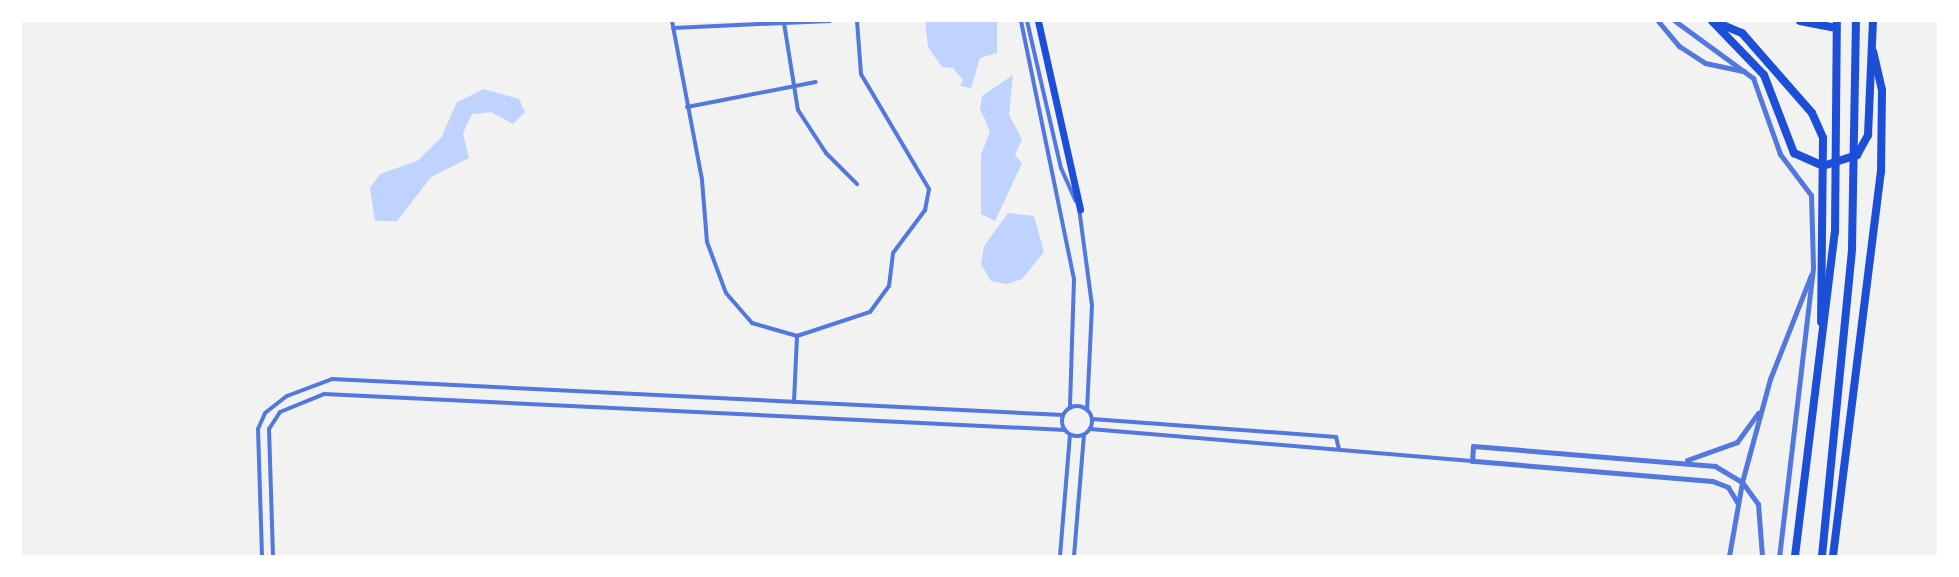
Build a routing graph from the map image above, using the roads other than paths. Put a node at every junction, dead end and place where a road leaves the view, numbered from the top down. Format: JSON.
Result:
{"nodes":[{"id":1,"x":672,"y":21,"type":"edge"},
{"id":2,"x":830,"y":21,"type":"edge"},
{"id":3,"x":857,"y":21,"type":"edge"},
{"id":4,"x":1021,"y":21,"type":"edge"},
{"id":5,"x":1027,"y":21,"type":"edge"},
{"id":6,"x":1675,"y":21,"type":"edge"},
{"id":7,"x":1713,"y":21,"type":"edge"},
{"id":8,"x":1800,"y":21,"type":"edge"},
{"id":9,"x":1856,"y":21,"type":"edge"},
{"id":10,"x":1873,"y":21,"type":"edge"},
{"id":11,"x":1658,"y":22,"type":"edge"},
{"id":12,"x":784,"y":23,"type":"junction"},
{"id":13,"x":1039,"y":24,"type":"edge"},
{"id":14,"x":1835,"y":24,"type":"edge"},
{"id":15,"x":673,"y":28,"type":"junction"},
{"id":16,"x":1873,"y":52,"type":"dead end"},
{"id":17,"x":1746,"y":71,"type":"junction"},
{"id":18,"x":816,"y":82,"type":"dead end"},
{"id":19,"x":794,"y":88,"type":"junction"},
{"id":20,"x":687,"y":107,"type":"junction"},
{"id":21,"x":857,"y":184,"type":"dead end"},
{"id":22,"x":1080,"y":209,"type":"junction"},
{"id":23,"x":1813,"y":268,"type":"junction"},
{"id":24,"x":797,"y":336,"type":"junction"},
{"id":25,"x":1822,"y":336,"type":"junction"},
{"id":26,"x":1764,"y":401,"type":"junction"},
{"id":27,"x":794,"y":402,"type":"junction"},
{"id":28,"x":1070,"y":408,"type":"junction"},
{"id":29,"x":1087,"y":410,"type":"junction"},
{"id":30,"x":1063,"y":416,"type":"junction"},
{"id":31,"x":1092,"y":419,"type":"junction"},
{"id":32,"x":1090,"y":429,"type":"junction"},
{"id":33,"x":1065,"y":430,"type":"junction"},
{"id":34,"x":1070,"y":435,"type":"junction"},
{"id":35,"x":1083,"y":435,"type":"junction"},
{"id":36,"x":1339,"y":450,"type":"junction"},
{"id":37,"x":1472,"y":461,"type":"junction"},
{"id":38,"x":1679,"y":461,"type":"junction"},
{"id":39,"x":1742,"y":482,"type":"junction"},
{"id":40,"x":1737,"y":502,"type":"junction"},
{"id":41,"x":262,"y":556,"type":"edge"},
{"id":42,"x":273,"y":556,"type":"edge"},
{"id":43,"x":1060,"y":556,"type":"edge"},
{"id":44,"x":1074,"y":556,"type":"edge"},
{"id":45,"x":1730,"y":556,"type":"edge"},
{"id":46,"x":1762,"y":556,"type":"edge"},
{"id":47,"x":1779,"y":556,"type":"edge"},
{"id":48,"x":1795,"y":556,"type":"edge"},
{"id":49,"x":1822,"y":556,"type":"edge"},
{"id":50,"x":1833,"y":556,"type":"edge"}],
"edges":[{"from":1,"to":15,"type":"street"},
{"from":2,"to":12,"type":"street"},
{"from":3,"to":24,"type":"street"},
{"from":4,"to":28,"type":"street"},
{"from":5,"to":22,"type":"street"},
{"from":6,"to":17,"type":"street"},
{"from":7,"to":10,"type":"highway"},
{"from":7,"to":25,"type":"highway"},
{"from":8,"to":14,"type":"highway"},
{"from":9,"to":49,"type":"highway"},
{"from":11,"to":17,"type":"street"},
{"from":12,"to":15,"type":"street"},
{"from":12,"to":19,"type":"street"},
{"from":13,"to":22,"type":"highway"},
{"from":14,"to":25,"type":"highway"},
{"from":15,"to":20,"type":"street"},
{"from":16,"to":50,"type":"highway"},
{"from":17,"to":23,"type":"street"},
{"from":18,"to":19,"type":"street"},
{"from":19,"to":20,"type":"street"},
{"from":19,"to":21,"type":"street"},
{"from":20,"to":24,"type":"street"},
{"from":22,"to":29,"type":"street"},
{"from":23,"to":26,"type":"street"},
{"from":23,"to":47,"type":"street"},
{"from":24,"to":27,"type":"street"},
{"from":25,"to":48,"type":"highway"},
{"from":26,"to":38,"type":"street"},
{"from":26,"to":39,"type":"street"},
{"from":27,"to":30,"type":"street"},
{"from":27,"to":41,"type":"street"},
{"from":28,"to":29,"type":"street"},
{"from":28,"to":30,"type":"street"},
{"from":29,"to":31,"type":"street"},
{"from":30,"to":33,"type":"street"},
{"from":31,"to":32,"type":"street"},
{"from":31,"to":36,"type":"street"},
{"from":32,"to":35,"type":"street"},
{"from":32,"to":36,"type":"street"},
{"from":33,"to":34,"type":"street"},
{"from":33,"to":42,"type":"street"},
{"from":34,"to":35,"type":"street"},
{"from":34,"to":43,"type":"street"},
{"from":35,"to":44,"type":"street"},
{"from":36,"to":37,"type":"street"},
{"from":37,"to":38,"type":"street"},
{"from":37,"to":40,"type":"street"},
{"from":38,"to":39,"type":"street"},
{"from":39,"to":40,"type":"street"},
{"from":39,"to":46,"type":"street"},
{"from":40,"to":45,"type":"street"}]}
